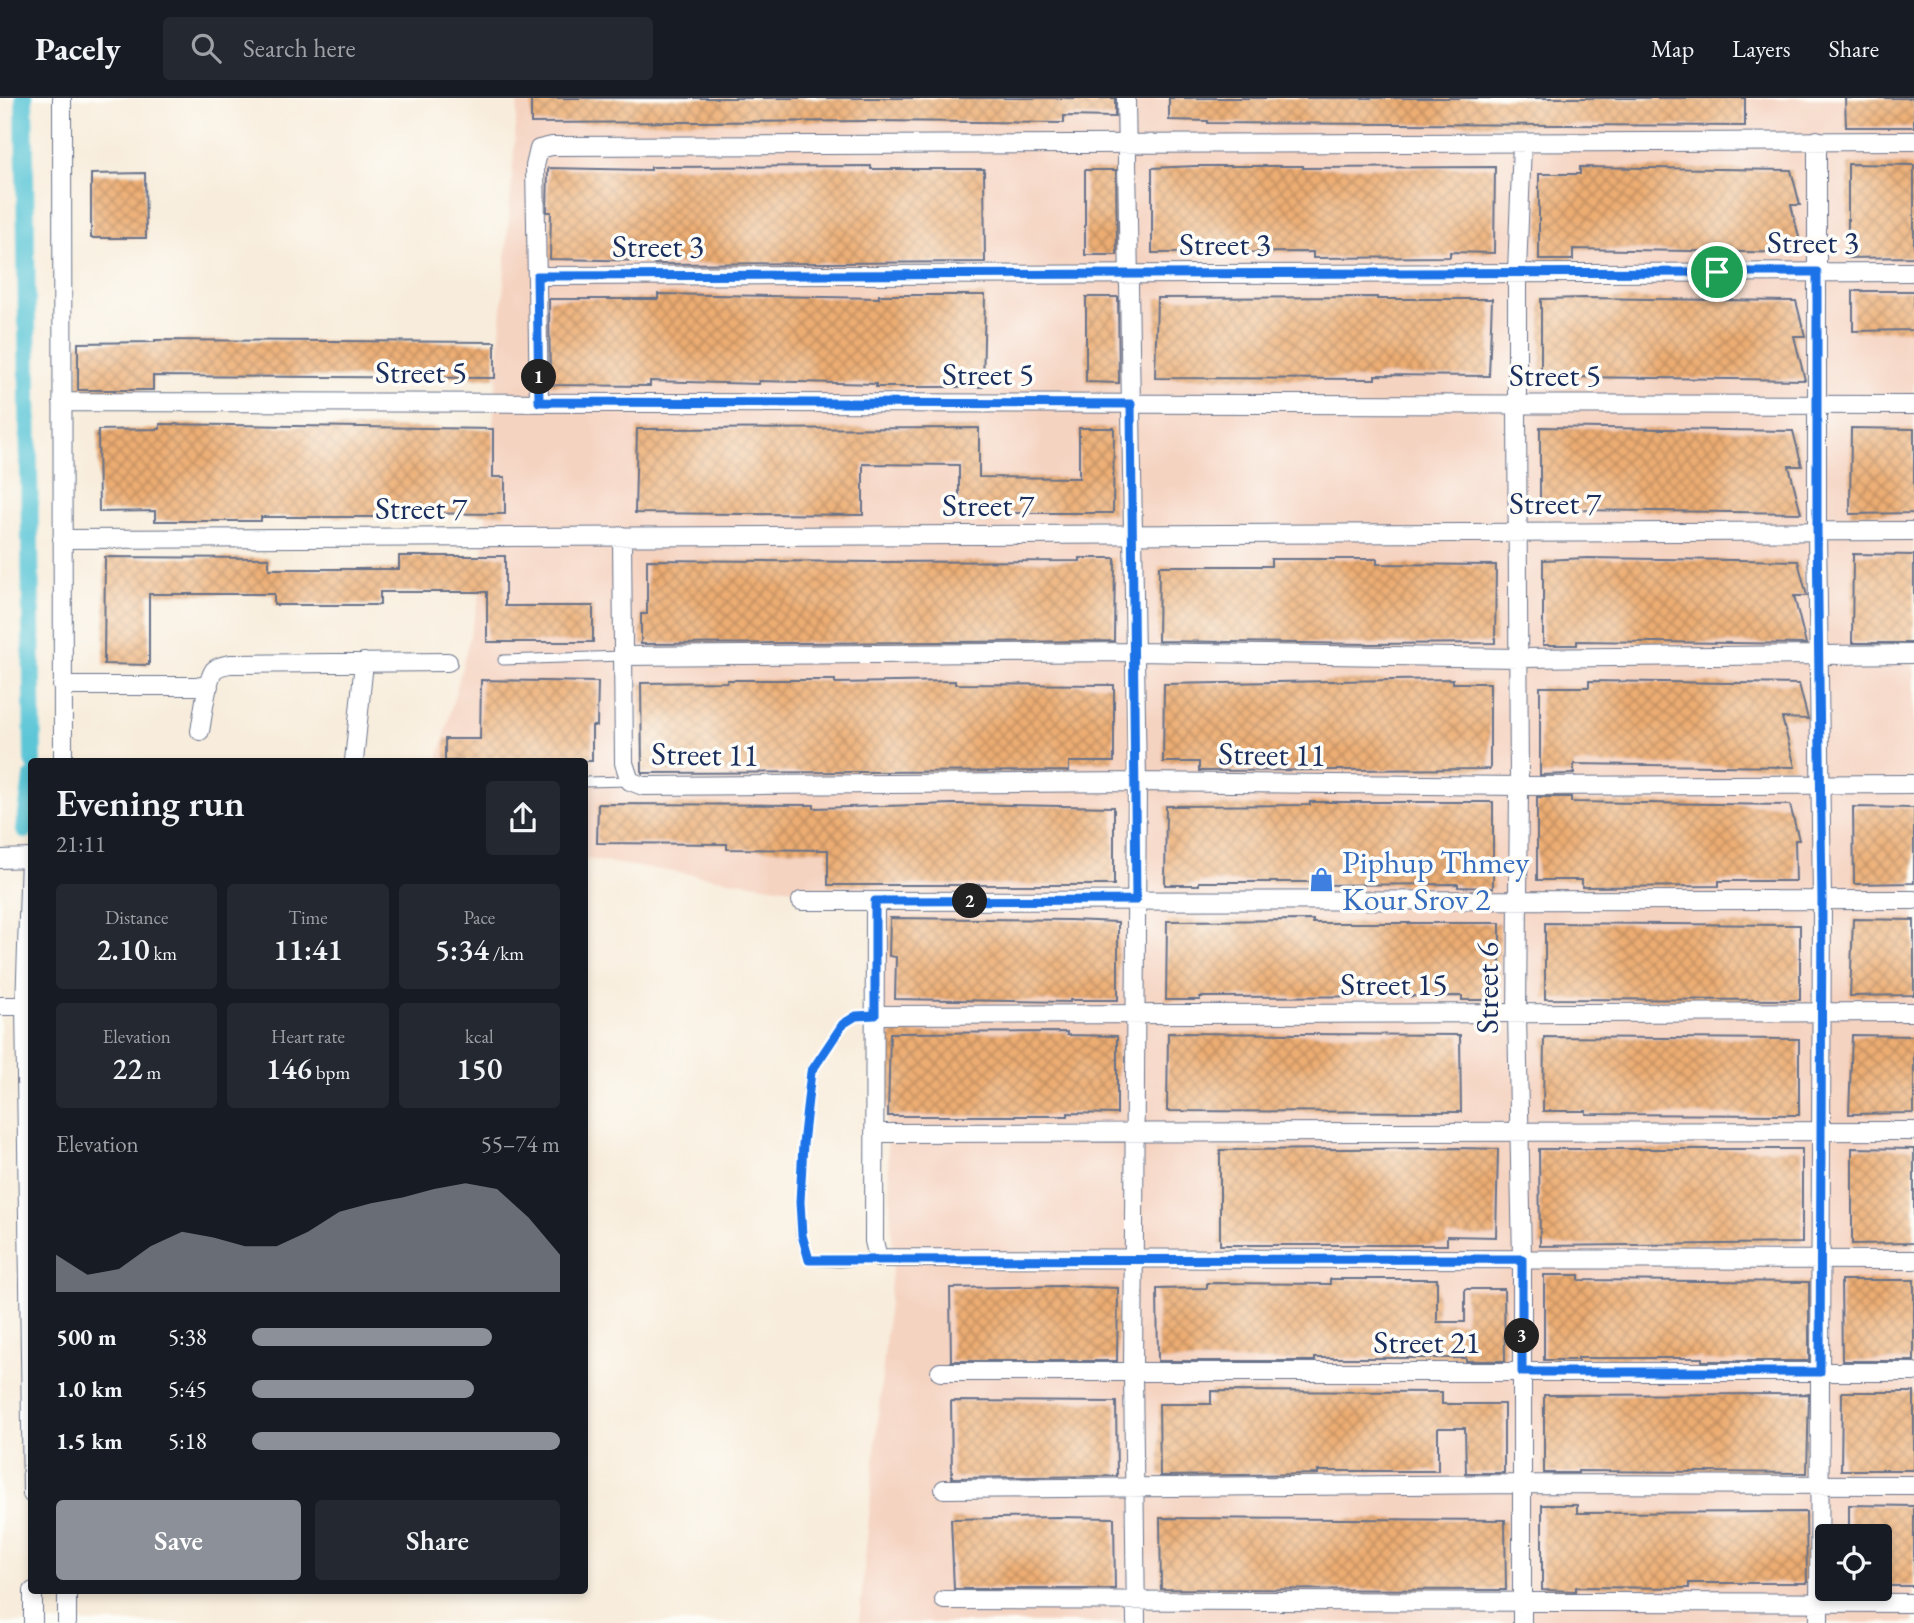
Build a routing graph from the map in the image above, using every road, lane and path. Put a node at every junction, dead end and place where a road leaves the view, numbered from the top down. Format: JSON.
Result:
{"nodes":[{"id":1,"x":62,"y":98,"type":"edge"},
{"id":2,"x":1126,"y":98,"type":"edge"},
{"id":3,"x":1817,"y":140,"type":"junction"},
{"id":4,"x":1914,"y":141,"type":"edge"},
{"id":5,"x":1127,"y":144,"type":"junction"},
{"id":6,"x":1522,"y":144,"type":"junction"},
{"id":7,"x":1517,"y":272,"type":"junction"},
{"id":8,"x":1817,"y":272,"type":"junction"},
{"id":9,"x":1914,"y":272,"type":"edge"},
{"id":10,"x":1129,"y":274,"type":"junction"},
{"id":11,"x":537,"y":276,"type":"junction"},
{"id":12,"x":62,"y":402,"type":"junction"},
{"id":13,"x":539,"y":402,"type":"junction"},
{"id":14,"x":1131,"y":404,"type":"junction"},
{"id":15,"x":1517,"y":404,"type":"junction"},
{"id":16,"x":1816,"y":405,"type":"junction"},
{"id":17,"x":1914,"y":405,"type":"edge"},
{"id":18,"x":1914,"y":531,"type":"edge"},
{"id":19,"x":1518,"y":532,"type":"junction"},
{"id":20,"x":1817,"y":532,"type":"junction"},
{"id":21,"x":1133,"y":534,"type":"junction"},
{"id":22,"x":622,"y":536,"type":"junction"},
{"id":23,"x":62,"y":539,"type":"junction"},
{"id":24,"x":1135,"y":652,"type":"junction"},
{"id":25,"x":1820,"y":654,"type":"junction"},
{"id":26,"x":1914,"y":654,"type":"edge"},
{"id":27,"x":622,"y":656,"type":"junction"},
{"id":28,"x":1518,"y":658,"type":"junction"},
{"id":29,"x":503,"y":660,"type":"dead end"},
{"id":30,"x":364,"y":662,"type":"junction"},
{"id":31,"x":448,"y":662,"type":"dead end"},
{"id":32,"x":62,"y":686,"type":"junction"},
{"id":33,"x":209,"y":686,"type":"junction"},
{"id":34,"x":200,"y":731,"type":"dead end"},
{"id":35,"x":63,"y":758,"type":"edge"},
{"id":36,"x":354,"y":758,"type":"edge"},
{"id":37,"x":630,"y":781,"type":"junction"},
{"id":38,"x":588,"y":782,"type":"edge"},
{"id":39,"x":1137,"y":782,"type":"junction"},
{"id":40,"x":1914,"y":784,"type":"edge"},
{"id":41,"x":1819,"y":785,"type":"junction"},
{"id":42,"x":1519,"y":786,"type":"junction"},
{"id":43,"x":28,"y":858,"type":"edge"},
{"id":44,"x":0,"y":859,"type":"edge"},
{"id":45,"x":1822,"y":899,"type":"junction"},
{"id":46,"x":1136,"y":900,"type":"junction"},
{"id":47,"x":1914,"y":900,"type":"edge"},
{"id":48,"x":801,"y":901,"type":"dead end"},
{"id":49,"x":875,"y":901,"type":"junction"},
{"id":50,"x":1517,"y":902,"type":"junction"},
{"id":51,"x":0,"y":1006,"type":"edge"},
{"id":52,"x":28,"y":1006,"type":"edge"},
{"id":53,"x":1914,"y":1012,"type":"edge"},
{"id":54,"x":1821,"y":1013,"type":"junction"},
{"id":55,"x":1136,"y":1014,"type":"junction"},
{"id":56,"x":1517,"y":1014,"type":"junction"},
{"id":57,"x":875,"y":1015,"type":"junction"},
{"id":58,"x":1914,"y":1130,"type":"edge"},
{"id":59,"x":1518,"y":1131,"type":"junction"},
{"id":60,"x":1821,"y":1131,"type":"junction"},
{"id":61,"x":1136,"y":1132,"type":"junction"},
{"id":62,"x":874,"y":1133,"type":"junction"},
{"id":63,"x":878,"y":1258,"type":"junction"},
{"id":64,"x":1136,"y":1259,"type":"junction"},
{"id":65,"x":1522,"y":1259,"type":"junction"},
{"id":66,"x":1821,"y":1259,"type":"junction"},
{"id":67,"x":1914,"y":1260,"type":"edge"},
{"id":68,"x":940,"y":1372,"type":"dead end"},
{"id":69,"x":1133,"y":1372,"type":"junction"},
{"id":70,"x":1522,"y":1372,"type":"junction"},
{"id":71,"x":1820,"y":1372,"type":"junction"},
{"id":72,"x":1914,"y":1372,"type":"edge"},
{"id":73,"x":1521,"y":1485,"type":"junction"},
{"id":74,"x":1820,"y":1485,"type":"junction"},
{"id":75,"x":1914,"y":1485,"type":"edge"},
{"id":76,"x":944,"y":1489,"type":"dead end"},
{"id":77,"x":1135,"y":1489,"type":"junction"},
{"id":78,"x":33,"y":1594,"type":"edge"},
{"id":79,"x":67,"y":1594,"type":"edge"},
{"id":80,"x":944,"y":1600,"type":"dead end"},
{"id":81,"x":1136,"y":1602,"type":"junction"},
{"id":82,"x":1522,"y":1603,"type":"junction"},
{"id":83,"x":1819,"y":1603,"type":"junction"},
{"id":84,"x":1914,"y":1603,"type":"edge"},
{"id":85,"x":33,"y":1623,"type":"edge"},
{"id":86,"x":67,"y":1623,"type":"edge"},
{"id":87,"x":1136,"y":1623,"type":"edge"},
{"id":88,"x":1522,"y":1623,"type":"edge"},
{"id":89,"x":1819,"y":1623,"type":"edge"}],
"edges":[{"from":1,"to":12,"type":"street"},
{"from":2,"to":5,"type":"street"},
{"from":3,"to":4,"type":"street"},
{"from":3,"to":6,"type":"street"},
{"from":3,"to":8,"type":"street"},
{"from":5,"to":6,"type":"street"},
{"from":5,"to":10,"type":"street"},
{"from":5,"to":11,"type":"street"},
{"from":6,"to":7,"type":"street","name":"Street 6"},
{"from":7,"to":8,"type":"street","name":"Street 3"},
{"from":7,"to":10,"type":"street","name":"Street 3"},
{"from":7,"to":15,"type":"street","name":"Street 6"},
{"from":8,"to":9,"type":"street","name":"Street 3"},
{"from":8,"to":16,"type":"street"},
{"from":10,"to":11,"type":"street","name":"Street 3"},
{"from":10,"to":14,"type":"street"},
{"from":11,"to":13,"type":"street"},
{"from":12,"to":13,"type":"street","name":"Street 5"},
{"from":12,"to":23,"type":"street"},
{"from":13,"to":14,"type":"street","name":"Street 5"},
{"from":14,"to":15,"type":"street","name":"Street 5"},
{"from":14,"to":21,"type":"street"},
{"from":15,"to":16,"type":"street","name":"Street 5"},
{"from":15,"to":19,"type":"street","name":"Street 6"},
{"from":16,"to":17,"type":"street","name":"Street 5"},
{"from":16,"to":20,"type":"street"},
{"from":18,"to":20,"type":"street","name":"Street 7"},
{"from":19,"to":20,"type":"street","name":"Street 7"},
{"from":19,"to":21,"type":"street","name":"Street 7"},
{"from":19,"to":28,"type":"street","name":"Street 6"},
{"from":20,"to":25,"type":"street"},
{"from":21,"to":22,"type":"street","name":"Street 7"},
{"from":21,"to":24,"type":"street"},
{"from":22,"to":23,"type":"street","name":"Street 7"},
{"from":22,"to":27,"type":"street"},
{"from":23,"to":32,"type":"street"},
{"from":24,"to":27,"type":"street"},
{"from":24,"to":28,"type":"street"},
{"from":24,"to":39,"type":"street"},
{"from":25,"to":26,"type":"street"},
{"from":25,"to":28,"type":"street"},
{"from":25,"to":41,"type":"street"},
{"from":27,"to":29,"type":"lane"},
{"from":27,"to":37,"type":"street"},
{"from":28,"to":42,"type":"street","name":"Street 6"},
{"from":30,"to":31,"type":"street"},
{"from":30,"to":33,"type":"street"},
{"from":30,"to":36,"type":"street"},
{"from":32,"to":33,"type":"street"},
{"from":32,"to":35,"type":"street"},
{"from":33,"to":34,"type":"street"},
{"from":37,"to":38,"type":"lane"},
{"from":37,"to":39,"type":"street","name":"Street 11"},
{"from":39,"to":42,"type":"street","name":"Street 11"},
{"from":39,"to":46,"type":"street"},
{"from":40,"to":41,"type":"street","name":"Street 11"},
{"from":41,"to":42,"type":"street","name":"Street 11"},
{"from":41,"to":45,"type":"street"},
{"from":42,"to":50,"type":"street","name":"Street 6"},
{"from":43,"to":44,"type":"street"},
{"from":45,"to":47,"type":"street"},
{"from":45,"to":50,"type":"street"},
{"from":45,"to":54,"type":"street"},
{"from":46,"to":49,"type":"street"},
{"from":46,"to":50,"type":"street"},
{"from":46,"to":55,"type":"street"},
{"from":48,"to":49,"type":"street"},
{"from":49,"to":57,"type":"street"},
{"from":50,"to":56,"type":"street","name":"Street 6"},
{"from":51,"to":52,"type":"street"},
{"from":53,"to":54,"type":"street","name":"Street 15"},
{"from":54,"to":56,"type":"street","name":"Street 15"},
{"from":54,"to":60,"type":"street"},
{"from":55,"to":56,"type":"street","name":"Street 15"},
{"from":55,"to":57,"type":"street","name":"Street 15"},
{"from":55,"to":61,"type":"street"},
{"from":56,"to":59,"type":"street","name":"Street 6"},
{"from":57,"to":62,"type":"street"},
{"from":57,"to":63,"type":"lane"},
{"from":58,"to":60,"type":"street"},
{"from":59,"to":60,"type":"street"},
{"from":59,"to":61,"type":"street"},
{"from":59,"to":65,"type":"street","name":"Street 6"},
{"from":60,"to":66,"type":"street"},
{"from":61,"to":62,"type":"street"},
{"from":61,"to":64,"type":"street"},
{"from":62,"to":63,"type":"street"},
{"from":63,"to":64,"type":"street"},
{"from":64,"to":65,"type":"street"},
{"from":64,"to":69,"type":"street"},
{"from":65,"to":66,"type":"street"},
{"from":65,"to":70,"type":"street","name":"Street 6"},
{"from":66,"to":67,"type":"street"},
{"from":66,"to":71,"type":"street"},
{"from":68,"to":69,"type":"street","name":"Street 21"},
{"from":69,"to":70,"type":"street","name":"Street 21"},
{"from":69,"to":77,"type":"street"},
{"from":70,"to":71,"type":"street","name":"Street 21"},
{"from":70,"to":73,"type":"street","name":"Street 6"},
{"from":71,"to":72,"type":"street","name":"Street 21"},
{"from":71,"to":74,"type":"street"},
{"from":73,"to":74,"type":"street"},
{"from":73,"to":77,"type":"street"},
{"from":73,"to":82,"type":"street","name":"Street 6"},
{"from":74,"to":75,"type":"street"},
{"from":74,"to":83,"type":"street"},
{"from":76,"to":77,"type":"street"},
{"from":77,"to":81,"type":"street"},
{"from":78,"to":85,"type":"street"},
{"from":79,"to":86,"type":"street"},
{"from":80,"to":81,"type":"street"},
{"from":81,"to":82,"type":"street"},
{"from":81,"to":87,"type":"street"},
{"from":82,"to":83,"type":"street"},
{"from":82,"to":88,"type":"street","name":"Street 6"},
{"from":83,"to":84,"type":"street"},
{"from":83,"to":89,"type":"street"}]}
